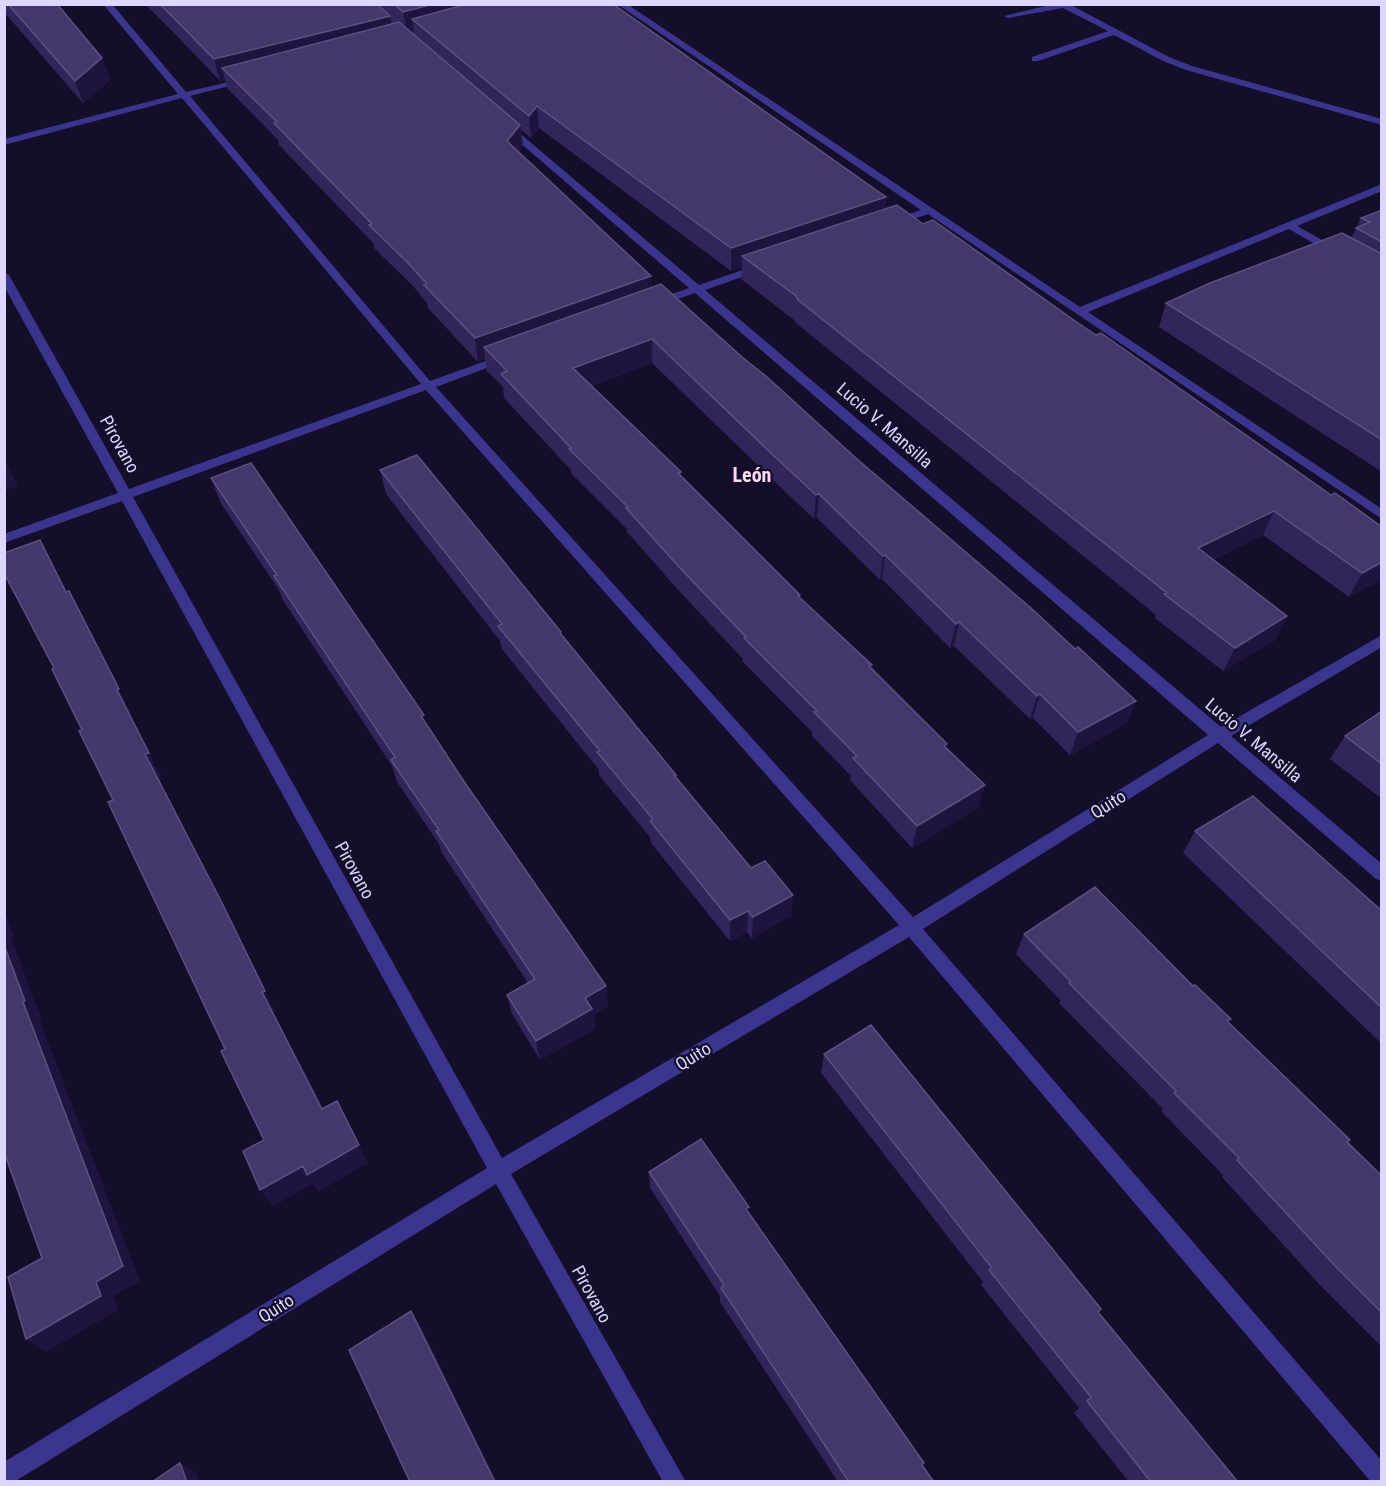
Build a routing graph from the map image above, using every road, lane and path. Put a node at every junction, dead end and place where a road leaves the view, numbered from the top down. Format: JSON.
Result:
{"nodes":[{"id":1,"x":107,"y":4,"type":"edge"},
{"id":2,"x":621,"y":4,"type":"edge"},
{"id":3,"x":1008,"y":16,"type":"dead end"},
{"id":4,"x":1114,"y":32,"type":"junction"},
{"id":5,"x":1035,"y":59,"type":"dead end"},
{"id":6,"x":260,"y":76,"type":"edge"},
{"id":7,"x":182,"y":96,"type":"junction"},
{"id":8,"x":501,"y":122,"type":"edge"},
{"id":9,"x":1382,"y":122,"type":"edge"},
{"id":10,"x":4,"y":142,"type":"edge"},
{"id":11,"x":1382,"y":187,"type":"edge"},
{"id":12,"x":928,"y":211,"type":"junction"},
{"id":13,"x":1289,"y":225,"type":"junction"},
{"id":14,"x":884,"y":226,"type":"edge"},
{"id":15,"x":1351,"y":261,"type":"edge"},
{"id":16,"x":774,"y":263,"type":"edge"},
{"id":17,"x":4,"y":275,"type":"edge"},
{"id":18,"x":696,"y":289,"type":"junction"},
{"id":19,"x":640,"y":309,"type":"edge"},
{"id":20,"x":1081,"y":311,"type":"junction"},
{"id":21,"x":517,"y":353,"type":"edge"},
{"id":22,"x":428,"y":385,"type":"junction"},
{"id":23,"x":126,"y":494,"type":"junction"},
{"id":24,"x":1382,"y":514,"type":"edge"},
{"id":25,"x":4,"y":539,"type":"edge"},
{"id":26,"x":1382,"y":640,"type":"edge"},
{"id":27,"x":1218,"y":736,"type":"junction"},
{"id":28,"x":1382,"y":874,"type":"edge"},
{"id":29,"x":911,"y":927,"type":"junction"},
{"id":30,"x":500,"y":1171,"type":"junction"},
{"id":31,"x":4,"y":1474,"type":"edge"},
{"id":32,"x":1382,"y":1478,"type":"edge"},
{"id":33,"x":675,"y":1482,"type":"edge"}],
"edges":[{"from":1,"to":7,"type":"street"},
{"from":2,"to":12,"type":"street"},
{"from":3,"to":4,"type":"street"},
{"from":4,"to":5,"type":"street"},
{"from":4,"to":9,"type":"street"},
{"from":6,"to":7,"type":"street"},
{"from":7,"to":10,"type":"street"},
{"from":7,"to":22,"type":"street"},
{"from":8,"to":18,"type":"street","name":"Lucio V. Mansilla"},
{"from":11,"to":13,"type":"street"},
{"from":12,"to":14,"type":"street"},
{"from":12,"to":20,"type":"street"},
{"from":13,"to":15,"type":"street"},
{"from":13,"to":20,"type":"street"},
{"from":16,"to":18,"type":"street"},
{"from":17,"to":23,"type":"street","name":"Pirovano"},
{"from":18,"to":19,"type":"street"},
{"from":18,"to":27,"type":"street","name":"Lucio V. Mansilla"},
{"from":20,"to":24,"type":"street"},
{"from":21,"to":22,"type":"street"},
{"from":22,"to":23,"type":"street"},
{"from":22,"to":29,"type":"street"},
{"from":23,"to":25,"type":"street"},
{"from":23,"to":30,"type":"street","name":"Pirovano"},
{"from":26,"to":27,"type":"street","name":"Quito"},
{"from":27,"to":28,"type":"street","name":"Lucio V. Mansilla"},
{"from":27,"to":29,"type":"street","name":"Quito"},
{"from":29,"to":30,"type":"street","name":"Quito"},
{"from":29,"to":32,"type":"street"},
{"from":30,"to":31,"type":"street","name":"Quito"},
{"from":30,"to":33,"type":"street","name":"Pirovano"}]}
